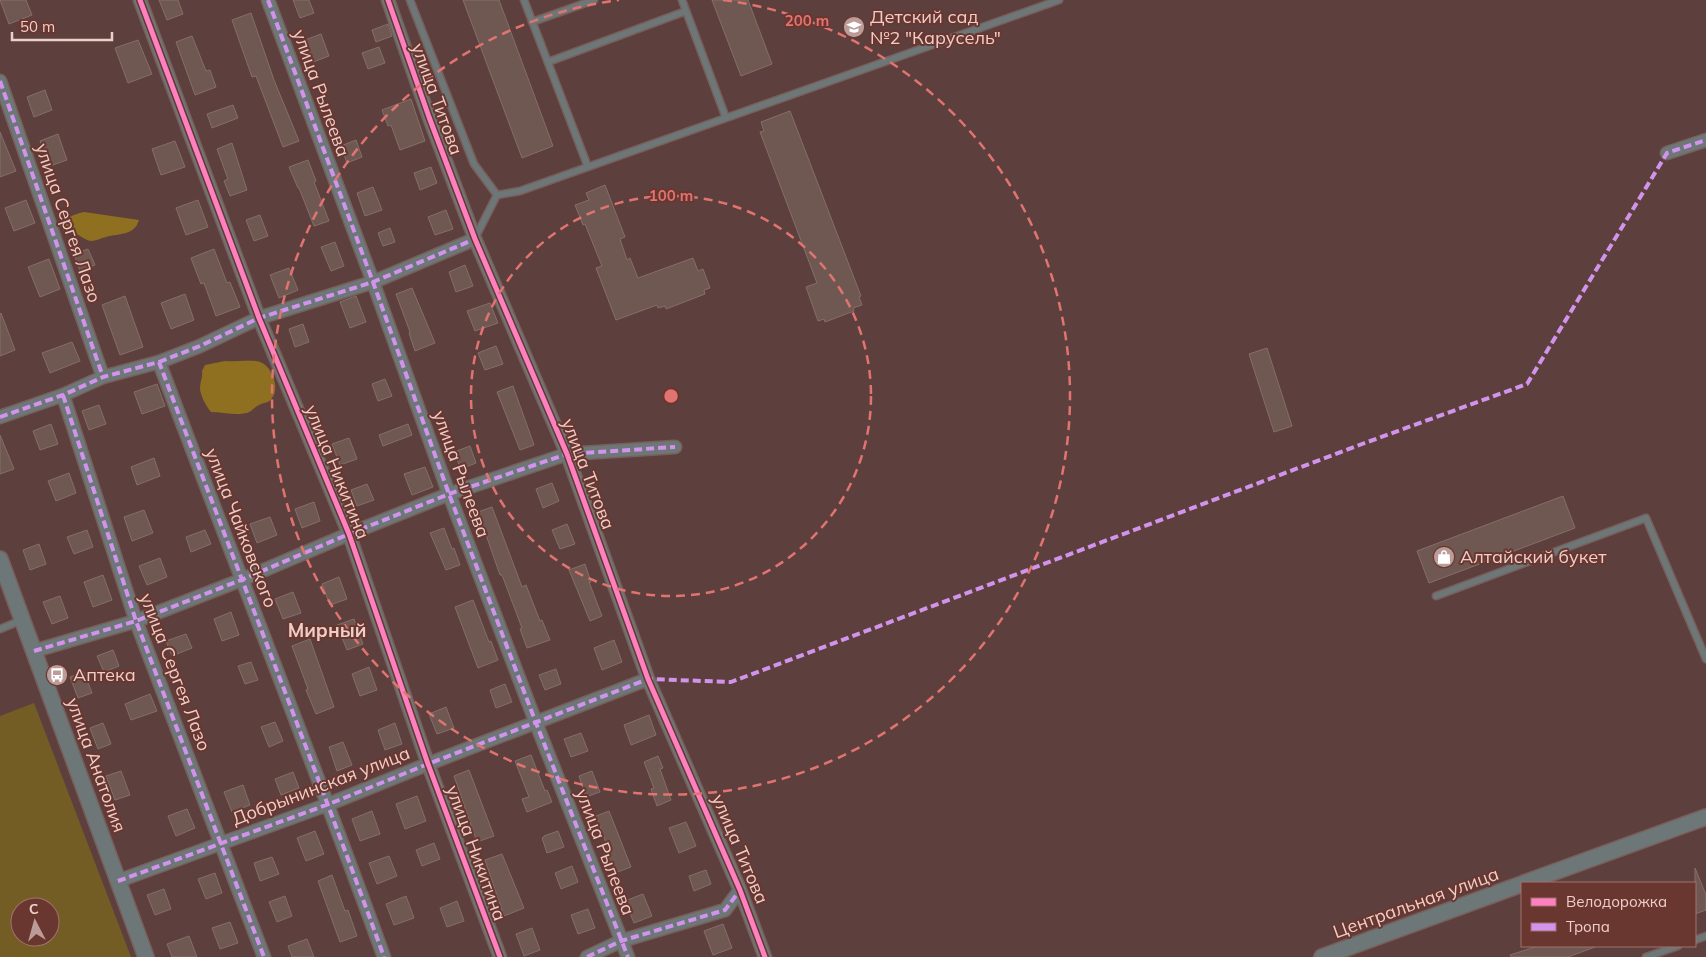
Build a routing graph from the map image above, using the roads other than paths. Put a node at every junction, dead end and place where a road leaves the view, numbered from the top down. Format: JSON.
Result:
{"nodes":[{"id":1,"x":140,"y":0,"type":"edge"},
{"id":2,"x":268,"y":0,"type":"edge"},
{"id":3,"x":388,"y":0,"type":"edge"},
{"id":4,"x":410,"y":0,"type":"edge"},
{"id":5,"x":524,"y":0,"type":"edge"},
{"id":6,"x":594,"y":0,"type":"edge"},
{"id":7,"x":682,"y":0,"type":"edge"},
{"id":8,"x":1060,"y":0,"type":"edge"},
{"id":9,"x":686,"y":11,"type":"junction"},
{"id":10,"x":532,"y":22,"type":"junction"},
{"id":11,"x":548,"y":62,"type":"junction"},
{"id":12,"x":0,"y":80,"type":"edge"},
{"id":13,"x":726,"y":118,"type":"junction"},
{"id":14,"x":1706,"y":140,"type":"edge"},
{"id":15,"x":1667,"y":153,"type":"dead end"},
{"id":16,"x":588,"y":167,"type":"junction"},
{"id":17,"x":497,"y":195,"type":"junction"},
{"id":18,"x":475,"y":239,"type":"junction"},
{"id":19,"x":373,"y":282,"type":"junction"},
{"id":20,"x":259,"y":318,"type":"junction"},
{"id":21,"x":159,"y":362,"type":"junction"},
{"id":22,"x":103,"y":377,"type":"junction"},
{"id":23,"x":63,"y":395,"type":"junction"},
{"id":24,"x":0,"y":417,"type":"edge"},
{"id":25,"x":675,"y":448,"type":"dead end"},
{"id":26,"x":567,"y":454,"type":"junction"},
{"id":27,"x":449,"y":494,"type":"junction"},
{"id":28,"x":349,"y":534,"type":"junction"},
{"id":29,"x":0,"y":559,"type":"edge"},
{"id":30,"x":241,"y":580,"type":"junction"},
{"id":31,"x":1436,"y":596,"type":"dead end"},
{"id":32,"x":23,"y":620,"type":"junction"},
{"id":33,"x":136,"y":621,"type":"junction"},
{"id":34,"x":0,"y":629,"type":"edge"},
{"id":35,"x":34,"y":651,"type":"junction"},
{"id":36,"x":1706,"y":659,"type":"edge"},
{"id":37,"x":648,"y":679,"type":"junction"},
{"id":38,"x":536,"y":723,"type":"junction"},
{"id":39,"x":428,"y":764,"type":"junction"},
{"id":40,"x":329,"y":804,"type":"junction"},
{"id":41,"x":1706,"y":817,"type":"edge"},
{"id":42,"x":221,"y":843,"type":"junction"},
{"id":43,"x":118,"y":881,"type":"junction"},
{"id":44,"x":1528,"y":882,"type":"edge"},
{"id":45,"x":1521,"y":885,"type":"edge"},
{"id":46,"x":740,"y":890,"type":"junction"},
{"id":47,"x":622,"y":941,"type":"junction"},
{"id":48,"x":1675,"y":947,"type":"edge"},
{"id":49,"x":146,"y":957,"type":"edge"},
{"id":50,"x":264,"y":957,"type":"edge"},
{"id":51,"x":384,"y":957,"type":"edge"},
{"id":52,"x":500,"y":957,"type":"edge"},
{"id":53,"x":587,"y":957,"type":"edge"},
{"id":54,"x":628,"y":957,"type":"edge"},
{"id":55,"x":764,"y":957,"type":"edge"},
{"id":56,"x":1322,"y":957,"type":"edge"},
{"id":57,"x":1646,"y":957,"type":"edge"}],
"edges":[{"from":1,"to":20,"type":"street","name":"улица Никитина"},
{"from":2,"to":19,"type":"street","name":"улица Рылеева"},
{"from":3,"to":18,"type":"street","name":"улица Титова"},
{"from":4,"to":17,"type":"lane"},
{"from":5,"to":10,"type":"lane"},
{"from":6,"to":10,"type":"lane"},
{"from":7,"to":9,"type":"lane"},
{"from":8,"to":13,"type":"lane"},
{"from":9,"to":11,"type":"lane"},
{"from":9,"to":13,"type":"lane"},
{"from":10,"to":11,"type":"lane"},
{"from":11,"to":16,"type":"lane"},
{"from":12,"to":22,"type":"street","name":"улица Сергея Лазо"},
{"from":13,"to":16,"type":"lane"},
{"from":14,"to":15,"type":"street"},
{"from":16,"to":17,"type":"lane"},
{"from":17,"to":18,"type":"lane"},
{"from":18,"to":19,"type":"street"},
{"from":18,"to":26,"type":"street","name":"улица Титова"},
{"from":19,"to":20,"type":"street"},
{"from":19,"to":27,"type":"street","name":"улица Рылеева"},
{"from":20,"to":21,"type":"street"},
{"from":20,"to":28,"type":"street","name":"улица Никитина"},
{"from":21,"to":22,"type":"street"},
{"from":21,"to":30,"type":"street","name":"улица Чайковского"},
{"from":22,"to":23,"type":"street"},
{"from":23,"to":24,"type":"street"},
{"from":23,"to":33,"type":"street","name":"улица Сергея Лазо"},
{"from":25,"to":26,"type":"street"},
{"from":26,"to":27,"type":"street"},
{"from":26,"to":37,"type":"street","name":"улица Титова"},
{"from":27,"to":28,"type":"street"},
{"from":27,"to":38,"type":"street","name":"улица Рылеева"},
{"from":28,"to":30,"type":"street"},
{"from":28,"to":39,"type":"street","name":"улица Никитина"},
{"from":29,"to":32,"type":"street","name":"улица Анатолия"},
{"from":30,"to":33,"type":"street"},
{"from":30,"to":40,"type":"street","name":"улица Чайковского"},
{"from":31,"to":36,"type":"lane"},
{"from":32,"to":34,"type":"lane"},
{"from":32,"to":35,"type":"street","name":"улица Анатолия"},
{"from":33,"to":35,"type":"street"},
{"from":33,"to":42,"type":"street","name":"улица Сергея Лазо"},
{"from":35,"to":43,"type":"street","name":"улица Анатолия"},
{"from":37,"to":38,"type":"street","name":"Добрынинская улица"},
{"from":37,"to":46,"type":"street","name":"улица Титова"},
{"from":38,"to":39,"type":"street","name":"Добрынинская улица"},
{"from":38,"to":47,"type":"street","name":"улица Рылеева"},
{"from":39,"to":40,"type":"street","name":"Добрынинская улица"},
{"from":39,"to":52,"type":"street","name":"улица Никитина"},
{"from":40,"to":42,"type":"street","name":"Добрынинская улица"},
{"from":40,"to":51,"type":"street","name":"улица Чайковского"},
{"from":41,"to":44,"type":"street","name":"Центральная улица"},
{"from":42,"to":43,"type":"street","name":"Добрынинская улица"},
{"from":42,"to":50,"type":"street","name":"улица Сергея Лазо"},
{"from":43,"to":49,"type":"street","name":"улица Анатолия"},
{"from":45,"to":56,"type":"street","name":"Центральная улица"},
{"from":46,"to":47,"type":"street"},
{"from":46,"to":55,"type":"street","name":"улица Титова"},
{"from":47,"to":53,"type":"street"},
{"from":47,"to":54,"type":"street","name":"улица Рылеева"},
{"from":48,"to":57,"type":"lane"}]}
